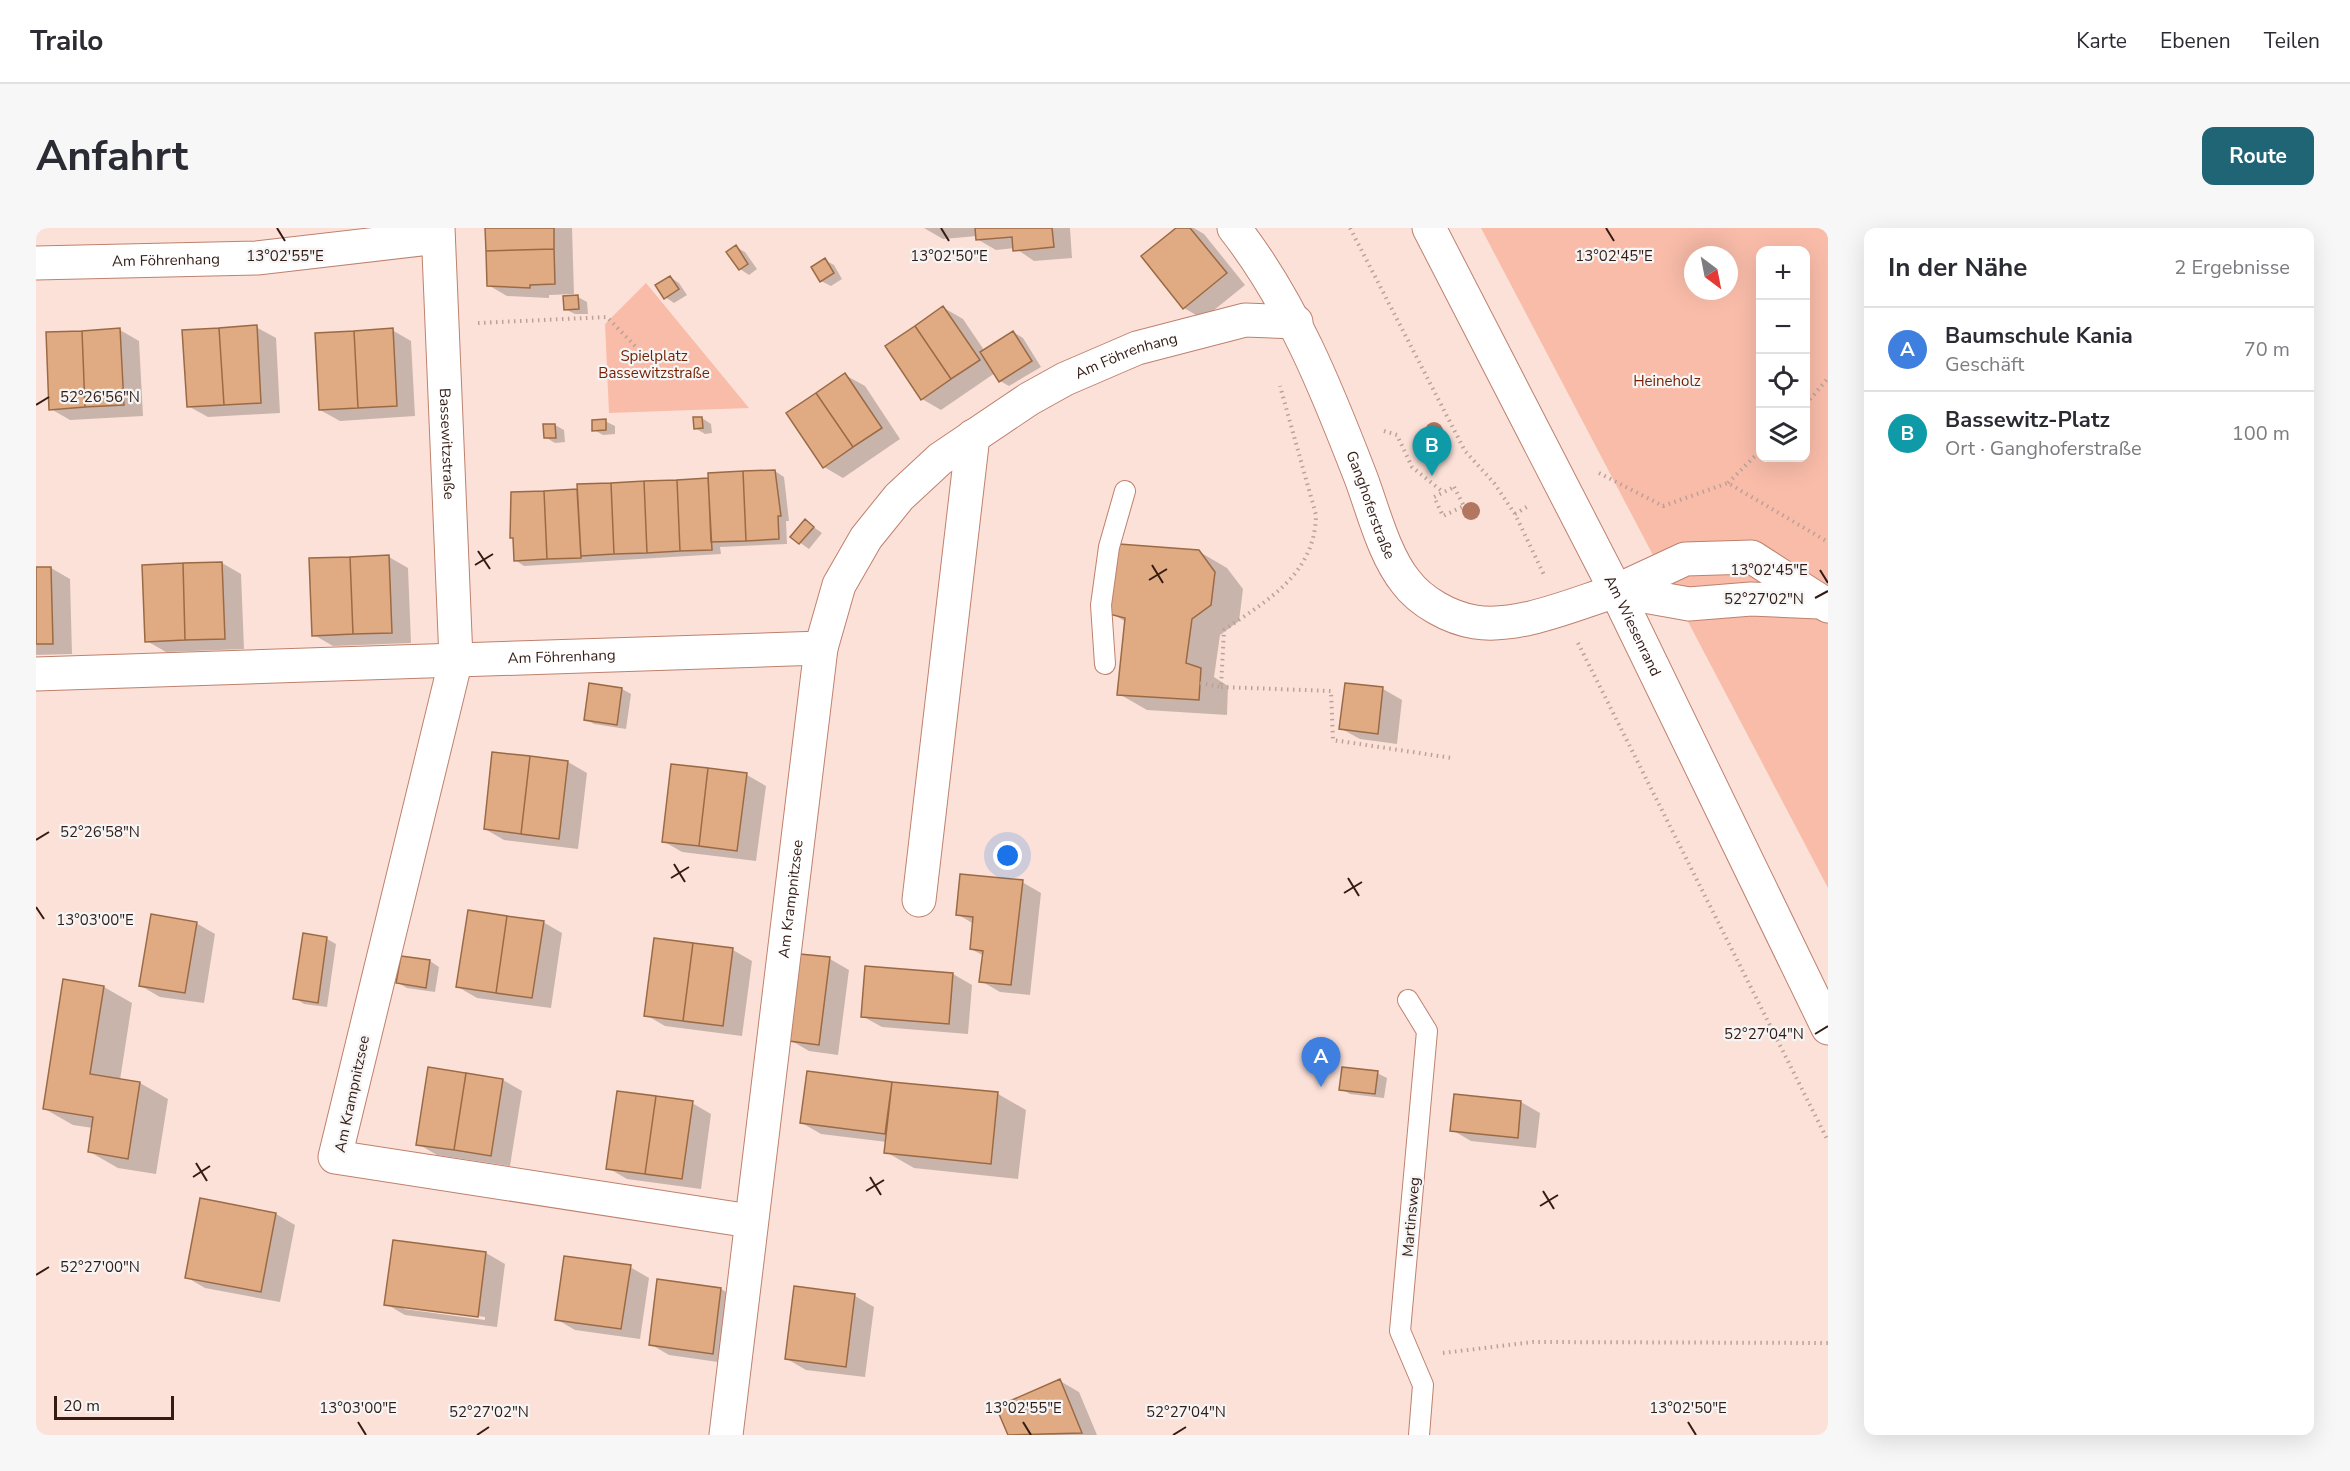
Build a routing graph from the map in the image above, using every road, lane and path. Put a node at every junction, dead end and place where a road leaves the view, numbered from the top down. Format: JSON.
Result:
{"nodes":[{"id":1,"x":1234,"y":228,"type":"edge"},
{"id":2,"x":1350,"y":228,"type":"edge"},
{"id":3,"x":1429,"y":228,"type":"edge"},
{"id":4,"x":438,"y":232,"type":"edge"},
{"id":5,"x":36,"y":263,"type":"edge"},
{"id":6,"x":1296,"y":322,"type":"junction"},
{"id":7,"x":442,"y":325,"type":"junction"},
{"id":8,"x":635,"y":346,"type":"dead end"},
{"id":9,"x":1278,"y":376,"type":"dead end"},
{"id":10,"x":1828,"y":378,"type":"edge"},
{"id":11,"x":1810,"y":399,"type":"edge"},
{"id":12,"x":1377,"y":429,"type":"dead end"},
{"id":13,"x":973,"y":436,"type":"junction"},
{"id":14,"x":1756,"y":456,"type":"edge"},
{"id":15,"x":1728,"y":483,"type":"junction"},
{"id":16,"x":1562,"y":486,"type":"junction"},
{"id":17,"x":1125,"y":490,"type":"dead end"},
{"id":18,"x":1443,"y":492,"type":"junction"},
{"id":19,"x":1828,"y":542,"type":"edge"},
{"id":20,"x":1616,"y":591,"type":"junction"},
{"id":21,"x":1825,"y":604,"type":"edge"},
{"id":22,"x":1560,"y":608,"type":"junction"},
{"id":23,"x":821,"y":648,"type":"junction"},
{"id":24,"x":456,"y":659,"type":"junction"},
{"id":25,"x":1105,"y":664,"type":"dead end"},
{"id":26,"x":36,"y":674,"type":"edge"},
{"id":27,"x":1200,"y":683,"type":"dead end"},
{"id":28,"x":1221,"y":687,"type":"junction"},
{"id":29,"x":1452,"y":758,"type":"dead end"},
{"id":30,"x":919,"y":900,"type":"dead end"},
{"id":31,"x":1408,"y":1000,"type":"dead end"},
{"id":32,"x":1828,"y":1028,"type":"edge"},
{"id":33,"x":1828,"y":1141,"type":"edge"},
{"id":34,"x":750,"y":1221,"type":"junction"},
{"id":35,"x":1828,"y":1343,"type":"edge"},
{"id":36,"x":1410,"y":1357,"type":"junction"},
{"id":37,"x":726,"y":1435,"type":"edge"},
{"id":38,"x":1419,"y":1435,"type":"edge"}],
"edges":[{"from":1,"to":6,"type":"street","name":"Ganghoferstraße"},
{"from":2,"to":22,"type":"path"},
{"from":3,"to":16,"type":"street","name":"Am Wiesenrand"},
{"from":4,"to":5,"type":"street","name":"Am Föhrenhang"},
{"from":4,"to":7,"type":"street","name":"Bassewitzstraße"},
{"from":6,"to":13,"type":"street","name":"Am Föhrenhang"},
{"from":6,"to":22,"type":"street","name":"Ganghoferstraße"},
{"from":7,"to":8,"type":"path"},
{"from":7,"to":24,"type":"street","name":"Bassewitzstraße"},
{"from":9,"to":28,"type":"path"},
{"from":10,"to":11,"type":"path"},
{"from":12,"to":18,"type":"path"},
{"from":13,"to":23,"type":"street","name":"Am Föhrenhang"},
{"from":13,"to":30,"type":"street"},
{"from":14,"to":15,"type":"path"},
{"from":15,"to":16,"type":"path"},
{"from":15,"to":19,"type":"path"},
{"from":16,"to":20,"type":"street","name":"Am Wiesenrand"},
{"from":17,"to":25,"type":"lane"},
{"from":18,"to":18,"type":"path"},
{"from":20,"to":21,"type":"street"},
{"from":20,"to":21,"type":"street","name":"Ganghoferstraße"},
{"from":20,"to":22,"type":"street","name":"Ganghoferstraße"},
{"from":20,"to":32,"type":"street","name":"Am Wiesenrand"},
{"from":22,"to":33,"type":"path"},
{"from":23,"to":24,"type":"street","name":"Am Föhrenhang"},
{"from":23,"to":34,"type":"street","name":"Am Krampnitzsee"},
{"from":24,"to":26,"type":"street","name":"Am Föhrenhang"},
{"from":24,"to":34,"type":"street","name":"Am Krampnitzsee"},
{"from":27,"to":28,"type":"path"},
{"from":28,"to":29,"type":"path"},
{"from":31,"to":36,"type":"lane","name":"Martinsweg"},
{"from":34,"to":37,"type":"street","name":"Am Krampnitzsee"},
{"from":35,"to":36,"type":"path"},
{"from":36,"to":38,"type":"lane","name":"Martinsweg"}]}
